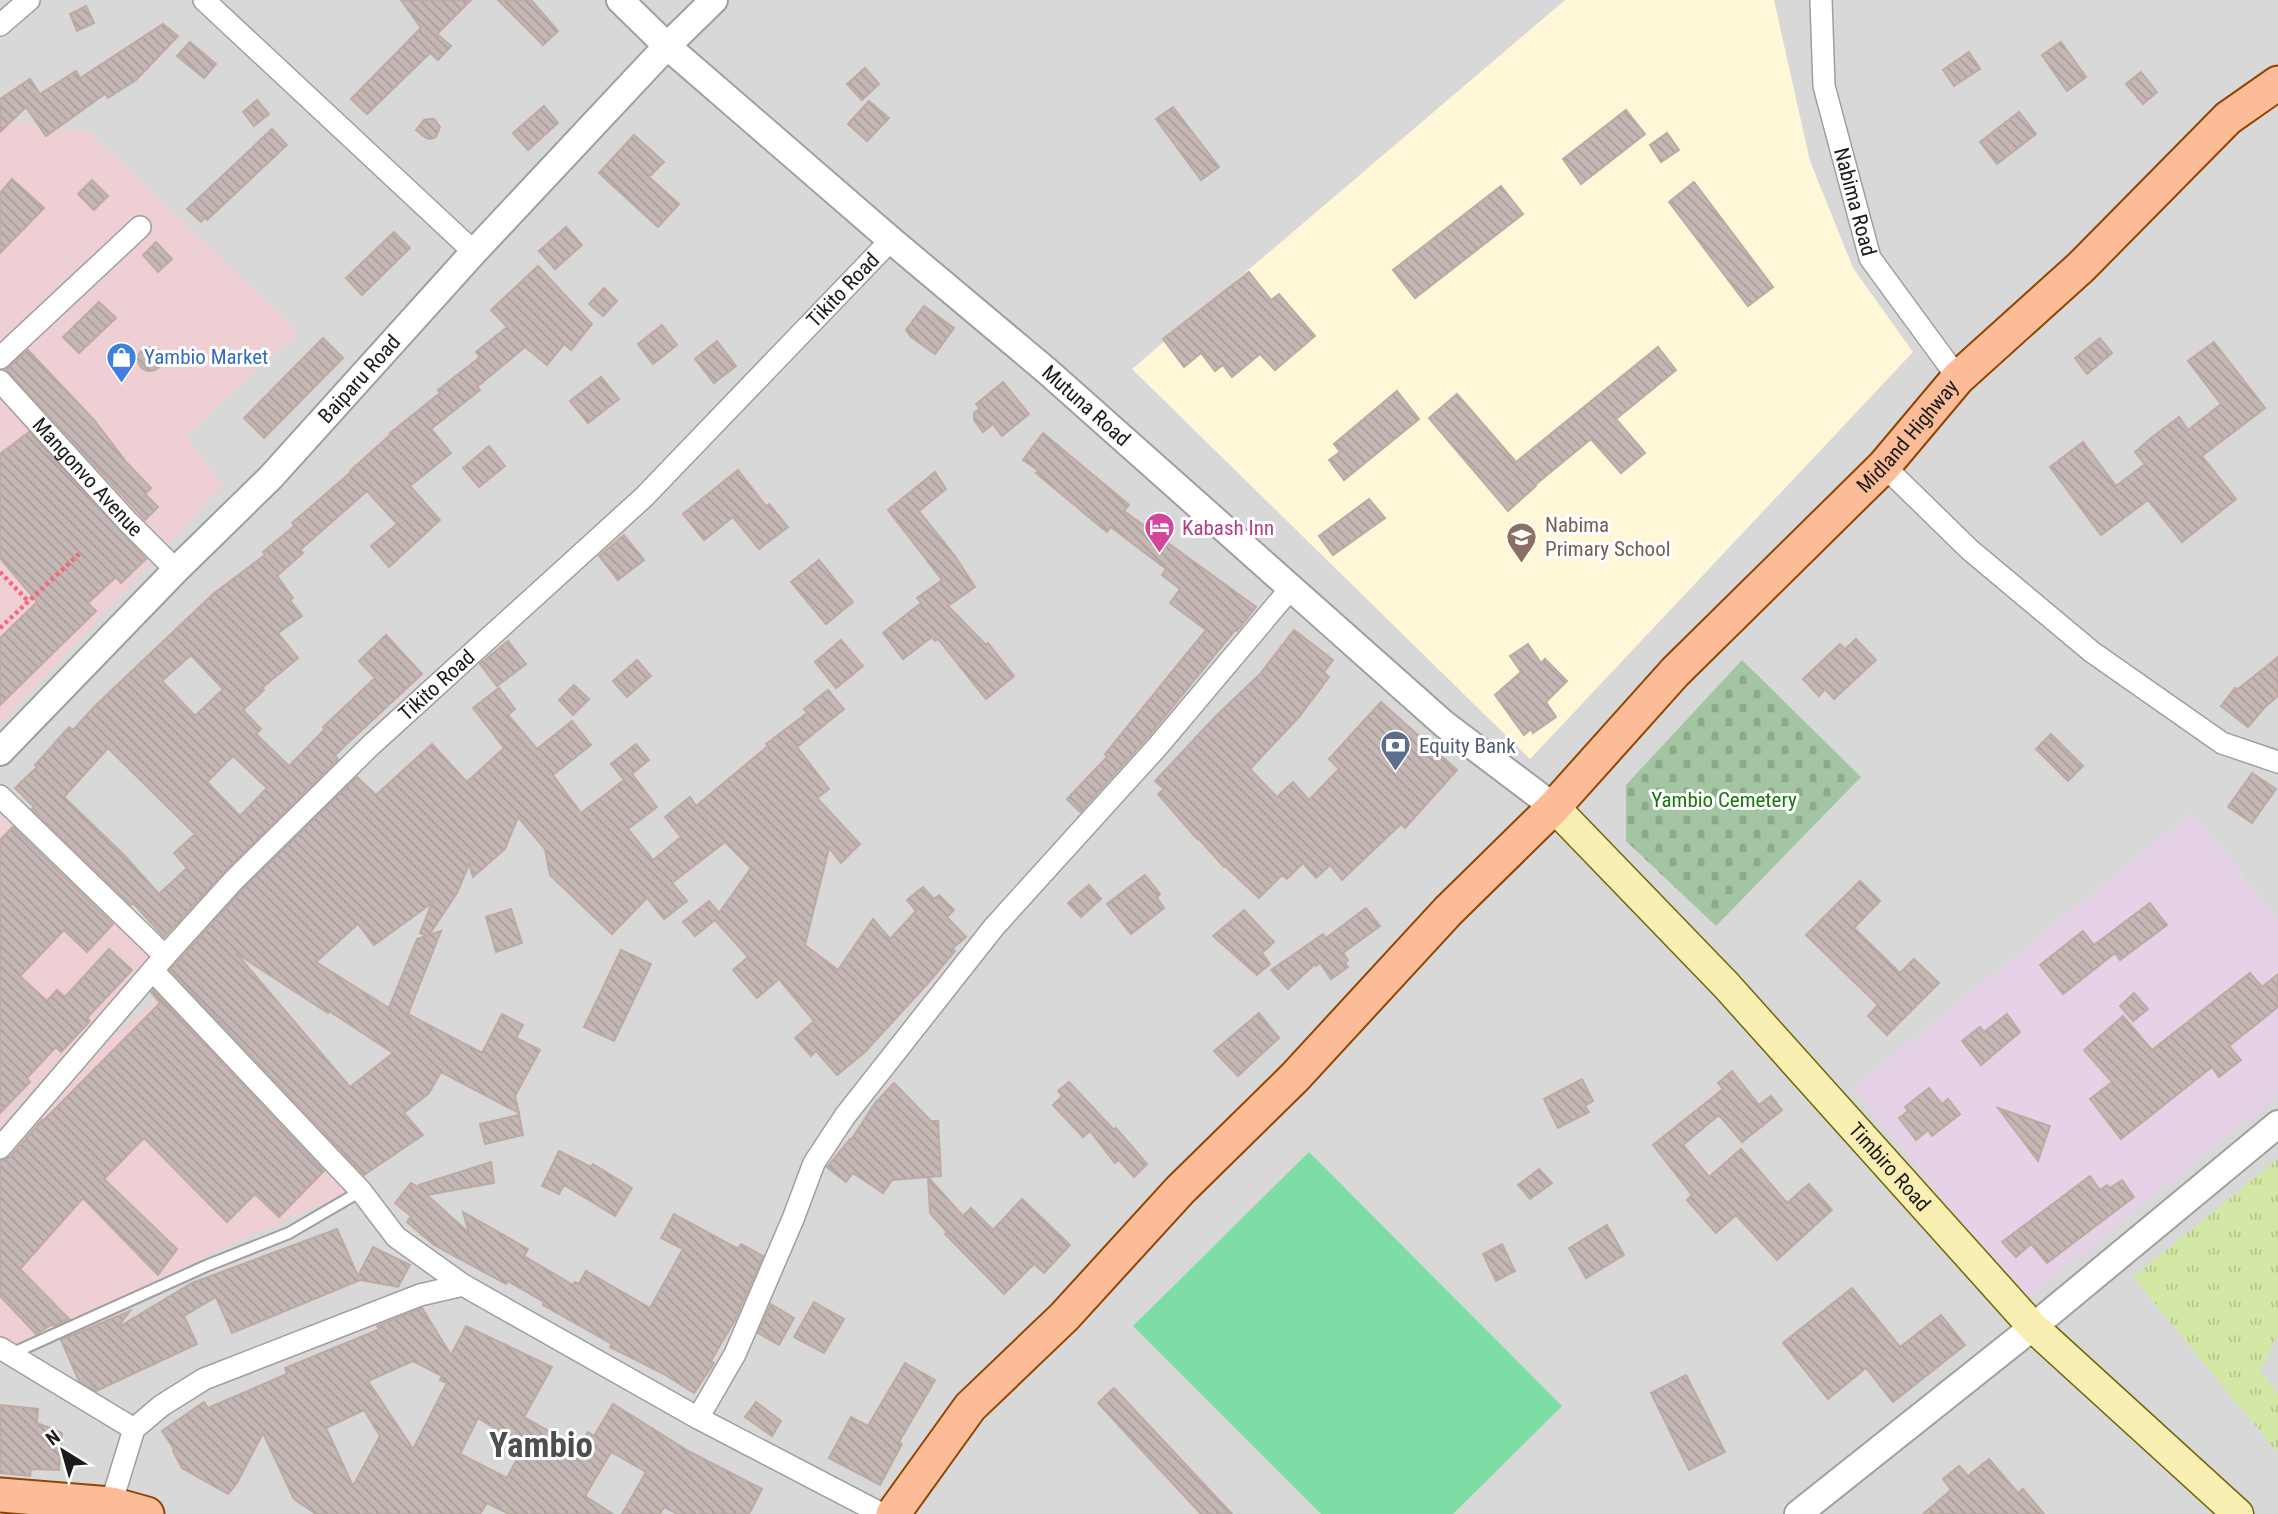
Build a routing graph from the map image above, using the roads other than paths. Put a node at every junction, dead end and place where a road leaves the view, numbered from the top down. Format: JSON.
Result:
{"nodes":[{"id":1,"x":29,"y":0,"type":"edge"},
{"id":2,"x":204,"y":0,"type":"edge"},
{"id":3,"x":620,"y":0,"type":"edge"},
{"id":4,"x":714,"y":0,"type":"edge"},
{"id":5,"x":1821,"y":0,"type":"edge"},
{"id":6,"x":0,"y":25,"type":"edge"},
{"id":7,"x":667,"y":46,"type":"junction"},
{"id":8,"x":2278,"y":83,"type":"edge"},
{"id":9,"x":140,"y":227,"type":"dead end"},
{"id":10,"x":891,"y":240,"type":"junction"},
{"id":11,"x":474,"y":251,"type":"junction"},
{"id":12,"x":0,"y":358,"type":"edge"},
{"id":13,"x":1958,"y":378,"type":"junction"},
{"id":14,"x":0,"y":381,"type":"edge"},
{"id":15,"x":1884,"y":466,"type":"junction"},
{"id":16,"x":176,"y":570,"type":"junction"},
{"id":17,"x":1291,"y":588,"type":"junction"},
{"id":18,"x":0,"y":752,"type":"edge"},
{"id":19,"x":2278,"y":762,"type":"edge"},
{"id":20,"x":0,"y":796,"type":"edge"},
{"id":21,"x":1554,"y":807,"type":"junction"},
{"id":22,"x":159,"y":964,"type":"junction"},
{"id":23,"x":2278,"y":1124,"type":"edge"},
{"id":24,"x":0,"y":1148,"type":"edge"},
{"id":25,"x":361,"y":1191,"type":"junction"},
{"id":26,"x":463,"y":1285,"type":"junction"},
{"id":27,"x":2033,"y":1327,"type":"junction"},
{"id":28,"x":6,"y":1351,"type":"edge"},
{"id":29,"x":698,"y":1419,"type":"junction"},
{"id":30,"x":134,"y":1429,"type":"junction"},
{"id":31,"x":0,"y":1495,"type":"edge"},
{"id":32,"x":111,"y":1504,"type":"junction"},
{"id":33,"x":147,"y":1514,"type":"edge"},
{"id":34,"x":882,"y":1514,"type":"edge"},
{"id":35,"x":893,"y":1514,"type":"edge"},
{"id":36,"x":1798,"y":1514,"type":"edge"},
{"id":37,"x":2238,"y":1514,"type":"edge"}],
"edges":[{"from":1,"to":6,"type":"street"},
{"from":2,"to":11,"type":"street"},
{"from":3,"to":7,"type":"street","name":"Mutuna Road"},
{"from":4,"to":7,"type":"street","name":"Baiparu Road"},
{"from":5,"to":13,"type":"street","name":"Nabima Road"},
{"from":7,"to":10,"type":"street","name":"Mutuna Road"},
{"from":7,"to":11,"type":"street","name":"Baiparu Road"},
{"from":8,"to":13,"type":"main road","name":"Midland Highway"},
{"from":9,"to":12,"type":"street"},
{"from":10,"to":17,"type":"street","name":"Mutuna Road"},
{"from":10,"to":22,"type":"street","name":"Tikito Road"},
{"from":11,"to":16,"type":"street","name":"Baiparu Road"},
{"from":13,"to":15,"type":"main road","name":"Midland Highway"},
{"from":14,"to":16,"type":"street","name":"Mangonvo Avenue"},
{"from":15,"to":19,"type":"street"},
{"from":15,"to":21,"type":"main road","name":"Midland Highway"},
{"from":16,"to":18,"type":"street","name":"Baiparu Road"},
{"from":17,"to":21,"type":"street","name":"Mutuna Road"},
{"from":17,"to":29,"type":"street"},
{"from":20,"to":22,"type":"street"},
{"from":21,"to":27,"type":"main road","name":"Timbiro Road"},
{"from":21,"to":35,"type":"main road","name":"Midland Highway"},
{"from":22,"to":24,"type":"street","name":"Tikito Road"},
{"from":22,"to":25,"type":"street"},
{"from":23,"to":27,"type":"street"},
{"from":25,"to":26,"type":"street"},
{"from":25,"to":28,"type":"lane"},
{"from":26,"to":29,"type":"street"},
{"from":26,"to":30,"type":"street"},
{"from":27,"to":36,"type":"street"},
{"from":27,"to":37,"type":"main road","name":"Timbiro Road"},
{"from":28,"to":30,"type":"street"},
{"from":29,"to":34,"type":"street"},
{"from":30,"to":32,"type":"street"},
{"from":31,"to":32,"type":"main road"},
{"from":32,"to":33,"type":"main road"}]}
